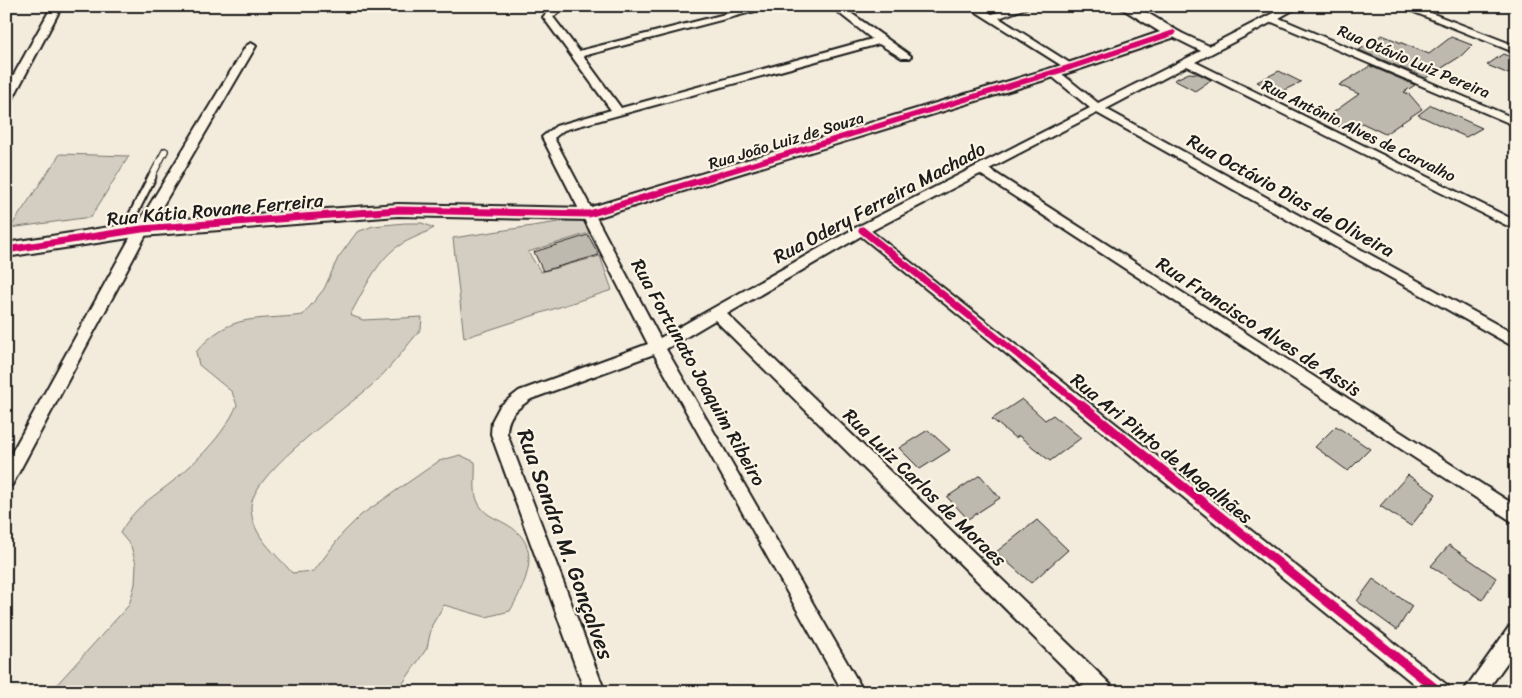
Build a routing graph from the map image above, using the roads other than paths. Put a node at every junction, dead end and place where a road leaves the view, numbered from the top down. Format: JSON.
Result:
{"nodes":[{"id":1,"x":58,"y":6,"type":"edge"},
{"id":2,"x":561,"y":6,"type":"edge"},
{"id":3,"x":770,"y":6,"type":"edge"},
{"id":4,"x":835,"y":6,"type":"edge"},
{"id":5,"x":972,"y":6,"type":"edge"},
{"id":6,"x":1026,"y":6,"type":"edge"},
{"id":7,"x":1125,"y":6,"type":"edge"},
{"id":8,"x":1404,"y":6,"type":"edge"},
{"id":9,"x":1282,"y":10,"type":"edge"},
{"id":10,"x":992,"y":17,"type":"junction"},
{"id":11,"x":1173,"y":33,"type":"junction"},
{"id":12,"x":880,"y":40,"type":"junction"},
{"id":13,"x":251,"y":46,"type":"dead end"},
{"id":14,"x":1516,"y":50,"type":"edge"},
{"id":15,"x":1210,"y":51,"type":"junction"},
{"id":16,"x":576,"y":55,"type":"junction"},
{"id":17,"x":906,"y":56,"type":"dead end"},
{"id":18,"x":1188,"y":63,"type":"junction"},
{"id":19,"x":1072,"y":67,"type":"junction"},
{"id":20,"x":1053,"y":72,"type":"junction"},
{"id":21,"x":6,"y":100,"type":"edge"},
{"id":22,"x":1098,"y":109,"type":"junction"},
{"id":23,"x":619,"y":113,"type":"junction"},
{"id":24,"x":1516,"y":123,"type":"edge"},
{"id":25,"x":165,"y":151,"type":"dead end"},
{"id":26,"x":982,"y":170,"type":"junction"},
{"id":27,"x":398,"y":210,"type":"joint"},
{"id":28,"x":589,"y":214,"type":"junction"},
{"id":29,"x":1516,"y":226,"type":"edge"},
{"id":30,"x":133,"y":230,"type":"junction"},
{"id":31,"x":862,"y":230,"type":"junction"},
{"id":32,"x":6,"y":250,"type":"edge"},
{"id":33,"x":717,"y":313,"type":"junction"},
{"id":34,"x":1516,"y":342,"type":"edge"},
{"id":35,"x":658,"y":347,"type":"junction"},
{"id":36,"x":504,"y":412,"type":"joint"},
{"id":37,"x":6,"y":480,"type":"edge"},
{"id":38,"x":1516,"y":516,"type":"edge"},
{"id":39,"x":1516,"y":634,"type":"edge"},
{"id":40,"x":595,"y":692,"type":"edge"},
{"id":41,"x":854,"y":692,"type":"edge"},
{"id":42,"x":1104,"y":692,"type":"edge"},
{"id":43,"x":1440,"y":692,"type":"edge"},
{"id":44,"x":1473,"y":692,"type":"edge"}],
"edges":[{"from":1,"to":21,"type":"street"},
{"from":2,"to":16,"type":"street"},
{"from":3,"to":16,"type":"street"},
{"from":4,"to":12,"type":"street"},
{"from":5,"to":10,"type":"street"},
{"from":6,"to":10,"type":"street"},
{"from":7,"to":11,"type":"street"},
{"from":8,"to":14,"type":"street"},
{"from":9,"to":15,"type":"street","name":"Rua Odery Ferreira Machado"},
{"from":9,"to":24,"type":"street","name":"Rua Otávio Luiz Pereira"},
{"from":10,"to":19,"type":"street"},
{"from":11,"to":15,"type":"street"},
{"from":11,"to":19,"type":"street","name":"Rua João Luiz de Souza"},
{"from":12,"to":17,"type":"street"},
{"from":12,"to":23,"type":"street"},
{"from":13,"to":30,"type":"street"},
{"from":15,"to":18,"type":"street","name":"Rua Odery Ferreira Machado"},
{"from":16,"to":23,"type":"street"},
{"from":18,"to":22,"type":"street","name":"Rua Odery Ferreira Machado"},
{"from":18,"to":29,"type":"street","name":"Rua Antônio Alves de Carvalho"},
{"from":19,"to":20,"type":"street","name":"Rua João Luiz de Souza"},
{"from":20,"to":22,"type":"street","name":"Rua Octávio Dias de Oliveira"},
{"from":20,"to":28,"type":"street","name":"Rua João Luiz de Souza"},
{"from":22,"to":26,"type":"street","name":"Rua Odery Ferreira Machado"},
{"from":22,"to":34,"type":"street","name":"Rua Octávio Dias de Oliveira"},
{"from":23,"to":28,"type":"street","name":"Rua Fortunato Joaquim Ribeiro"},
{"from":25,"to":30,"type":"lane"},
{"from":26,"to":31,"type":"street","name":"Rua Odery Ferreira Machado"},
{"from":26,"to":38,"type":"street","name":"Rua Francisco Alves de Assis"},
{"from":27,"to":28,"type":"street","name":"Rua João Luiz de Souza"},
{"from":27,"to":30,"type":"street","name":"Rua Kátia Rovane Ferreira"},
{"from":28,"to":35,"type":"street","name":"Rua Fortunato Joaquim Ribeiro"},
{"from":30,"to":32,"type":"street","name":"Rua Kátia Rovane Ferreira"},
{"from":30,"to":37,"type":"street"},
{"from":31,"to":33,"type":"street","name":"Rua Odery Ferreira Machado"},
{"from":31,"to":43,"type":"street","name":"Rua Ari Pinto de Magalhães"},
{"from":33,"to":35,"type":"street","name":"Rua Odery Ferreira Machado"},
{"from":33,"to":42,"type":"street","name":"Rua Luiz Carlos de Moraes"},
{"from":35,"to":36,"type":"street","name":"Rua Odery Ferreira Machado"},
{"from":35,"to":41,"type":"street","name":"Rua Fortunato Joaquim Ribeiro"},
{"from":36,"to":40,"type":"street","name":"Rua Sandra M. Gonçalves"},
{"from":39,"to":44,"type":"street"}]}
